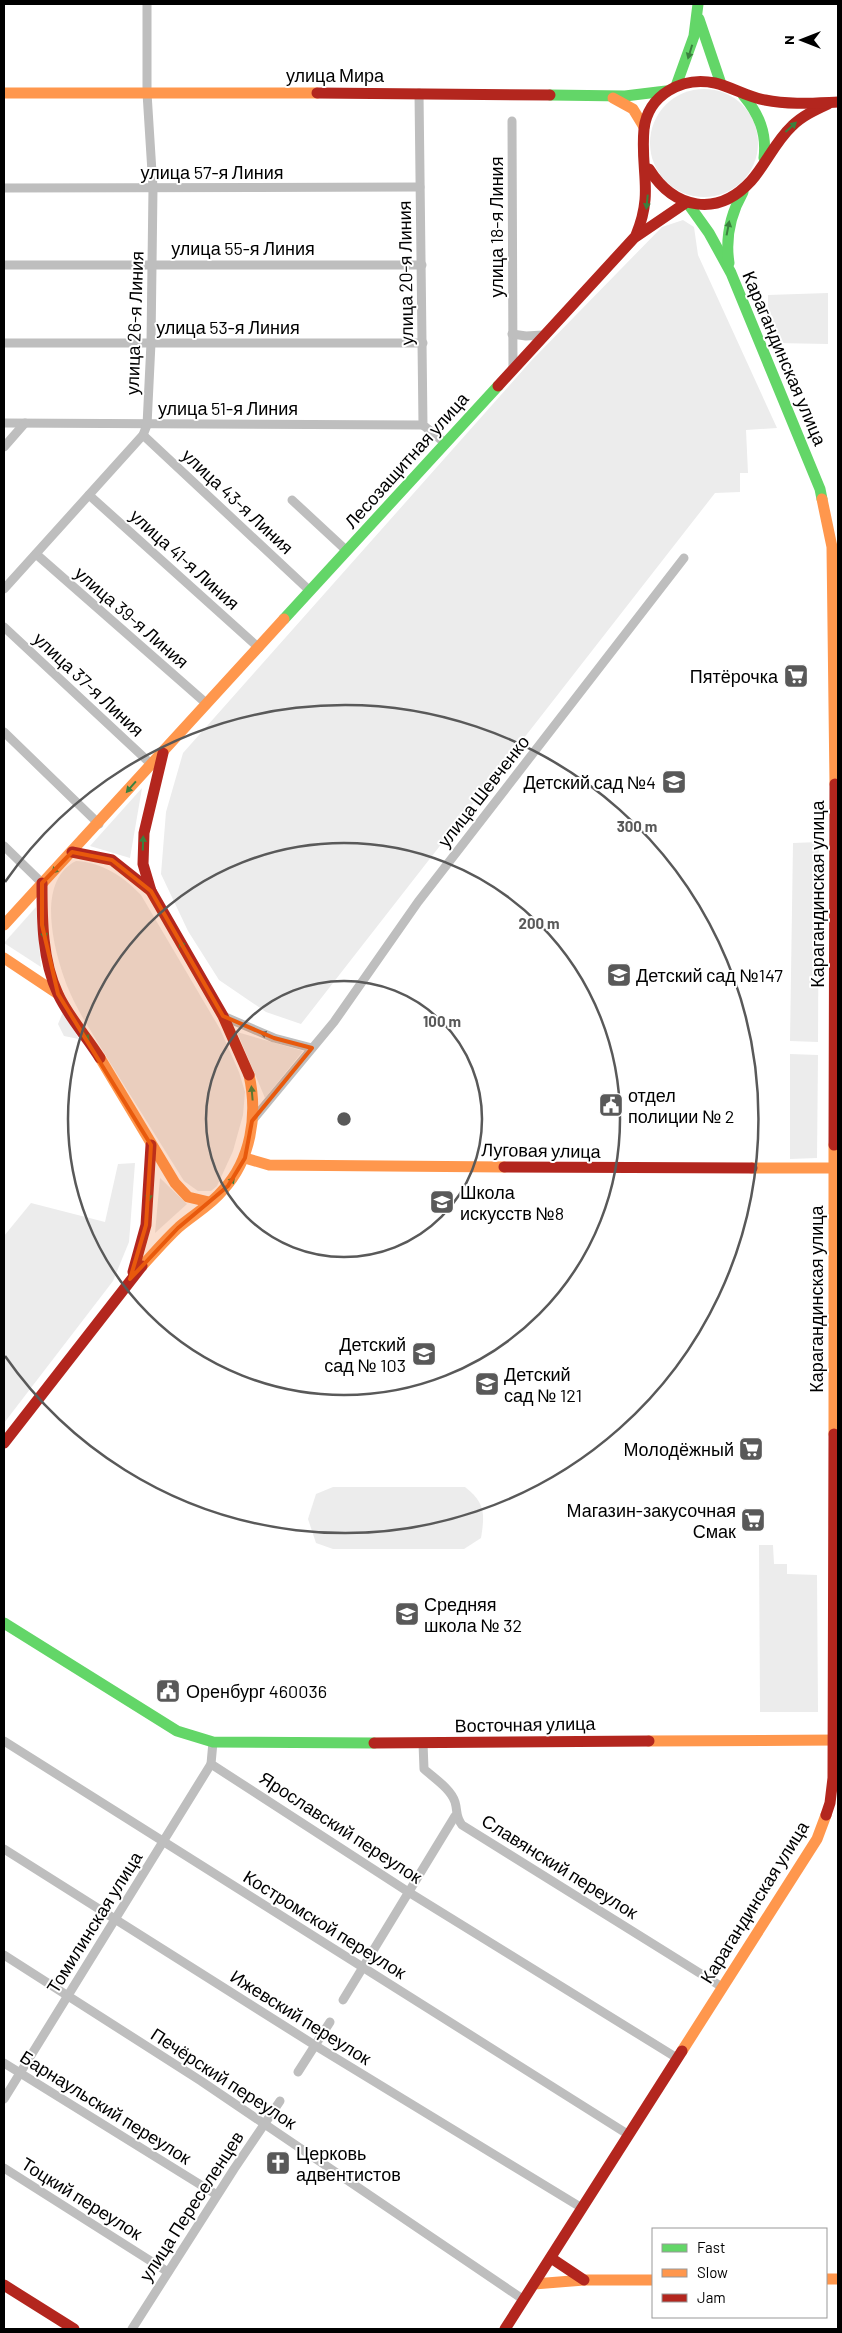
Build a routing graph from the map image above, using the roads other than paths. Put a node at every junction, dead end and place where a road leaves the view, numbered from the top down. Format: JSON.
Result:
{"nodes":[{"id":1,"x":147,"y":4,"type":"edge"},
{"id":2,"x":698,"y":4,"type":"edge"},
{"id":3,"x":698,"y":16,"type":"junction"},
{"id":4,"x":721,"y":84,"type":"junction"},
{"id":5,"x":671,"y":89,"type":"junction"},
{"id":6,"x":4,"y":93,"type":"edge"},
{"id":7,"x":146,"y":93,"type":"junction"},
{"id":8,"x":420,"y":93,"type":"junction"},
{"id":9,"x":742,"y":93,"type":"junction"},
{"id":10,"x":606,"y":95,"type":"junction"},
{"id":11,"x":834,"y":103,"type":"edge"},
{"id":12,"x":512,"y":121,"type":"dead end"},
{"id":13,"x":644,"y":127,"type":"junction"},
{"id":14,"x":763,"y":163,"type":"junction"},
{"id":15,"x":647,"y":165,"type":"junction"},
{"id":16,"x":420,"y":187,"type":"junction"},
{"id":17,"x":746,"y":187,"type":"junction"},
{"id":18,"x":4,"y":188,"type":"edge"},
{"id":19,"x":152,"y":188,"type":"junction"},
{"id":20,"x":687,"y":204,"type":"junction"},
{"id":21,"x":634,"y":238,"type":"junction"},
{"id":22,"x":152,"y":264,"type":"junction"},
{"id":23,"x":4,"y":265,"type":"edge"},
{"id":24,"x":422,"y":266,"type":"junction"},
{"id":25,"x":731,"y":273,"type":"junction"},
{"id":26,"x":512,"y":334,"type":"junction"},
{"id":27,"x":543,"y":335,"type":"junction"},
{"id":28,"x":4,"y":343,"type":"edge"},
{"id":29,"x":151,"y":343,"type":"junction"},
{"id":30,"x":423,"y":343,"type":"junction"},
{"id":31,"x":513,"y":368,"type":"junction"},
{"id":32,"x":4,"y":424,"type":"edge"},
{"id":33,"x":25,"y":424,"type":"junction"},
{"id":34,"x":147,"y":425,"type":"junction"},
{"id":35,"x":422,"y":425,"type":"junction"},
{"id":36,"x":142,"y":434,"type":"junction"},
{"id":37,"x":445,"y":443,"type":"junction"},
{"id":38,"x":4,"y":447,"type":"edge"},
{"id":39,"x":89,"y":495,"type":"junction"},
{"id":40,"x":292,"y":500,"type":"dead end"},
{"id":41,"x":835,"y":547,"type":"edge"},
{"id":42,"x":347,"y":551,"type":"junction"},
{"id":43,"x":36,"y":554,"type":"junction"},
{"id":44,"x":684,"y":558,"type":"dead end"},
{"id":45,"x":4,"y":589,"type":"edge"},
{"id":46,"x":310,"y":591,"type":"junction"},
{"id":47,"x":4,"y":627,"type":"edge"},
{"id":48,"x":259,"y":648,"type":"junction"},
{"id":49,"x":206,"y":704,"type":"junction"},
{"id":50,"x":4,"y":732,"type":"edge"},
{"id":51,"x":837,"y":744,"type":"edge"},
{"id":52,"x":164,"y":751,"type":"junction"},
{"id":53,"x":151,"y":764,"type":"junction"},
{"id":54,"x":99,"y":824,"type":"junction"},
{"id":55,"x":4,"y":846,"type":"edge"},
{"id":56,"x":72,"y":852,"type":"junction"},
{"id":57,"x":42,"y":883,"type":"junction"},
{"id":58,"x":151,"y":891,"type":"junction"},
{"id":59,"x":4,"y":925,"type":"edge"},
{"id":60,"x":4,"y":958,"type":"edge"},
{"id":61,"x":58,"y":994,"type":"junction"},
{"id":62,"x":223,"y":1016,"type":"junction"},
{"id":63,"x":312,"y":1048,"type":"junction"},
{"id":64,"x":252,"y":1121,"type":"junction"},
{"id":65,"x":151,"y":1146,"type":"junction"},
{"id":66,"x":245,"y":1158,"type":"junction"},
{"id":67,"x":836,"y":1168,"type":"edge"},
{"id":68,"x":209,"y":1202,"type":"junction"},
{"id":69,"x":130,"y":1279,"type":"junction"},
{"id":70,"x":4,"y":1443,"type":"edge"},
{"id":71,"x":4,"y":1623,"type":"edge"},
{"id":72,"x":836,"y":1740,"type":"edge"},
{"id":73,"x":4,"y":1741,"type":"edge"},
{"id":74,"x":213,"y":1742,"type":"junction"},
{"id":75,"x":423,"y":1743,"type":"junction"},
{"id":76,"x":212,"y":1764,"type":"junction"},
{"id":77,"x":455,"y":1816,"type":"junction"},
{"id":78,"x":164,"y":1841,"type":"junction"},
{"id":79,"x":4,"y":1849,"type":"edge"},
{"id":80,"x":410,"y":1893,"type":"junction"},
{"id":81,"x":115,"y":1918,"type":"junction"},
{"id":82,"x":4,"y":1955,"type":"edge"},
{"id":83,"x":362,"y":1967,"type":"junction"},
{"id":84,"x":722,"y":1987,"type":"junction"},
{"id":85,"x":67,"y":1996,"type":"junction"},
{"id":86,"x":343,"y":2000,"type":"dead end"},
{"id":87,"x":330,"y":2022,"type":"dead end"},
{"id":88,"x":316,"y":2046,"type":"junction"},
{"id":89,"x":678,"y":2058,"type":"junction"},
{"id":90,"x":4,"y":2063,"type":"edge"},
{"id":91,"x":298,"y":2072,"type":"dead end"},
{"id":92,"x":20,"y":2073,"type":"junction"},
{"id":93,"x":4,"y":2099,"type":"edge"},
{"id":94,"x":280,"y":2102,"type":"dead end"},
{"id":95,"x":264,"y":2123,"type":"junction"},
{"id":96,"x":629,"y":2135,"type":"junction"},
{"id":97,"x":4,"y":2168,"type":"edge"},
{"id":98,"x":217,"y":2194,"type":"junction"},
{"id":99,"x":582,"y":2208,"type":"junction"},
{"id":100,"x":551,"y":2258,"type":"junction"},
{"id":101,"x":168,"y":2272,"type":"junction"},
{"id":102,"x":584,"y":2280,"type":"junction"},
{"id":103,"x":652,"y":2280,"type":"edge"},
{"id":104,"x":534,"y":2284,"type":"junction"},
{"id":105,"x":4,"y":2285,"type":"edge"},
{"id":106,"x":524,"y":2300,"type":"junction"},
{"id":107,"x":74,"y":2329,"type":"edge"},
{"id":108,"x":132,"y":2329,"type":"edge"},
{"id":109,"x":505,"y":2329,"type":"edge"}],
"edges":[{"from":1,"to":7,"type":"street","name":"улица 26-я Линия"},
{"from":2,"to":3,"type":"main road"},
{"from":3,"to":4,"type":"main road"},
{"from":3,"to":5,"type":"main road","one_way":true},
{"from":4,"to":5,"type":"main road"},
{"from":4,"to":9,"type":"main road"},
{"from":5,"to":10,"type":"main road","name":"улица Мира"},
{"from":5,"to":13,"type":"main road"},
{"from":6,"to":7,"type":"main road","name":"улица Мира"},
{"from":7,"to":8,"type":"main road","name":"улица Мира"},
{"from":7,"to":19,"type":"street","name":"улица 26-я Линия"},
{"from":8,"to":10,"type":"main road","name":"улица Мира"},
{"from":8,"to":16,"type":"street","name":"улица 20-я Линия"},
{"from":9,"to":11,"type":"main road"},
{"from":9,"to":14,"type":"main road"},
{"from":10,"to":13,"type":"main road"},
{"from":14,"to":11,"type":"main road","one_way":true},
{"from":12,"to":26,"type":"street","name":"улица 18-я Линия"},
{"from":13,"to":15,"type":"main road"},
{"from":14,"to":17,"type":"main road"},
{"from":15,"to":20,"type":"main road"},
{"from":15,"to":21,"type":"main road","one_way":true},
{"from":16,"to":19,"type":"street","name":"улица 57-я Линия"},
{"from":16,"to":24,"type":"street","name":"улица 20-я Линия"},
{"from":17,"to":20,"type":"main road"},
{"from":25,"to":17,"type":"main road","one_way":true},
{"from":18,"to":19,"type":"street","name":"улица 57-я Линия"},
{"from":19,"to":22,"type":"street","name":"улица 26-я Линия"},
{"from":20,"to":21,"type":"main road","name":"Лесозащитная улица"},
{"from":20,"to":25,"type":"main road","name":"Карагандинская улица"},
{"from":21,"to":27,"type":"main road","name":"Лесозащитная улица"},
{"from":22,"to":23,"type":"street","name":"улица 55-я Линия"},
{"from":22,"to":24,"type":"street","name":"улица 55-я Линия"},
{"from":22,"to":29,"type":"street","name":"улица 26-я Линия"},
{"from":24,"to":30,"type":"street","name":"улица 20-я Линия"},
{"from":25,"to":41,"type":"main road","name":"Карагандинская улица"},
{"from":26,"to":27,"type":"street"},
{"from":26,"to":31,"type":"street","name":"улица 18-я Линия"},
{"from":27,"to":31,"type":"main road","name":"Лесозащитная улица"},
{"from":28,"to":29,"type":"street","name":"улица 53-я Линия"},
{"from":29,"to":30,"type":"street","name":"улица 53-я Линия"},
{"from":29,"to":34,"type":"street","name":"улица 26-я Линия"},
{"from":30,"to":35,"type":"street","name":"улица 20-я Линия"},
{"from":31,"to":37,"type":"main road","name":"Лесозащитная улица"},
{"from":32,"to":33,"type":"street","name":"улица 51-я Линия"},
{"from":33,"to":34,"type":"street","name":"улица 51-я Линия"},
{"from":33,"to":38,"type":"street"},
{"from":34,"to":35,"type":"street","name":"улица 51-я Линия"},
{"from":34,"to":36,"type":"street","name":"улица 26-я Линия"},
{"from":35,"to":37,"type":"street"},
{"from":36,"to":39,"type":"street","name":"улица 26-я Линия"},
{"from":36,"to":46,"type":"street","name":"улица 43-я Линия"},
{"from":37,"to":42,"type":"main road","name":"Лесозащитная улица"},
{"from":39,"to":43,"type":"street","name":"улица 26-я Линия"},
{"from":39,"to":48,"type":"street","name":"улица 41-я Линия"},
{"from":40,"to":42,"type":"street"},
{"from":41,"to":51,"type":"main road","name":"Карагандинская улица"},
{"from":42,"to":46,"type":"main road","name":"Лесозащитная улица"},
{"from":43,"to":45,"type":"street","name":"улица 26-я Линия"},
{"from":43,"to":49,"type":"street","name":"улица 39-я Линия"},
{"from":44,"to":63,"type":"street","name":"улица Шевченко"},
{"from":46,"to":48,"type":"main road","name":"Лесозащитная улица"},
{"from":47,"to":53,"type":"street","name":"улица 37-я Линия"},
{"from":48,"to":49,"type":"main road","name":"Лесозащитная улица"},
{"from":49,"to":52,"type":"main road","name":"Лесозащитная улица"},
{"from":50,"to":54,"type":"street"},
{"from":51,"to":67,"type":"main road","name":"Карагандинская улица"},
{"from":52,"to":53,"type":"main road","name":"Лесозащитная улица"},
{"from":58,"to":52,"type":"main road","name":"Лесозащитная улица","one_way":true},
{"from":53,"to":54,"type":"main road","name":"Лесозащитная улица","one_way":true},
{"from":54,"to":56,"type":"main road","name":"Лесозащитная улица"},
{"from":55,"to":57,"type":"street"},
{"from":56,"to":57,"type":"main road","name":"Лесозащитная улица","one_way":true},
{"from":56,"to":58,"type":"main road"},
{"from":57,"to":59,"type":"main road"},
{"from":57,"to":61,"type":"main road","one_way":true},
{"from":62,"to":58,"type":"main road","one_way":true},
{"from":60,"to":61,"type":"main road"},
{"from":61,"to":65,"type":"main road","one_way":true},
{"from":63,"to":62,"type":"street","one_way":true},
{"from":64,"to":62,"type":"main road","one_way":true},
{"from":63,"to":64,"type":"street","name":"улица Шевченко"},
{"from":64,"to":66,"type":"main road"},
{"from":65,"to":68,"type":"main road"},
{"from":65,"to":69,"type":"main road","one_way":true},
{"from":66,"to":67,"type":"main road","name":"Луговая улица"},
{"from":68,"to":66,"type":"main road","one_way":true},
{"from":67,"to":72,"type":"main road","name":"Карагандинская улица"},
{"from":68,"to":69,"type":"main road"},
{"from":69,"to":70,"type":"main road"},
{"from":71,"to":74,"type":"main road"},
{"from":72,"to":75,"type":"main road","name":"Восточная улица"},
{"from":72,"to":84,"type":"main road","name":"Карагандинская улица"},
{"from":73,"to":78,"type":"street","name":"Костромской переулок"},
{"from":74,"to":75,"type":"main road","name":"Восточная улица"},
{"from":74,"to":76,"type":"street"},
{"from":75,"to":77,"type":"street","name":"Славянский переулок"},
{"from":76,"to":78,"type":"street","name":"Томилинская улица"},
{"from":76,"to":80,"type":"street","name":"Ярославский переулок"},
{"from":77,"to":80,"type":"street"},
{"from":77,"to":84,"type":"street","name":"Славянский переулок"},
{"from":78,"to":81,"type":"street","name":"Томилинская улица"},
{"from":78,"to":83,"type":"street","name":"Костромской переулок"},
{"from":79,"to":81,"type":"street","name":"Ижевский переулок"},
{"from":80,"to":83,"type":"street"},
{"from":80,"to":89,"type":"street","name":"Ярославский переулок"},
{"from":81,"to":85,"type":"street","name":"Томилинская улица"},
{"from":81,"to":88,"type":"street","name":"Ижевский переулок"},
{"from":82,"to":85,"type":"street","name":"Печёрский переулок"},
{"from":83,"to":86,"type":"street"},
{"from":83,"to":96,"type":"street","name":"Костромской переулок"},
{"from":84,"to":89,"type":"main road","name":"Карагандинская улица"},
{"from":85,"to":92,"type":"street","name":"Томилинская улица"},
{"from":85,"to":95,"type":"street","name":"Печёрский переулок"},
{"from":87,"to":88,"type":"street"},
{"from":88,"to":91,"type":"street"},
{"from":88,"to":99,"type":"street","name":"Ижевский переулок"},
{"from":89,"to":96,"type":"main road","name":"Карагандинская улица"},
{"from":90,"to":92,"type":"street","name":"Барнаульский переулок"},
{"from":92,"to":93,"type":"street","name":"Томилинская улица"},
{"from":92,"to":98,"type":"street","name":"Барнаульский переулок"},
{"from":94,"to":95,"type":"street","name":"улица Переселенцев"},
{"from":95,"to":98,"type":"street","name":"улица Переселенцев"},
{"from":95,"to":106,"type":"street","name":"Печёрский переулок"},
{"from":96,"to":99,"type":"main road","name":"Карагандинская улица"},
{"from":97,"to":101,"type":"street","name":"Тоцкий переулок"},
{"from":98,"to":101,"type":"street","name":"улица Переселенцев"},
{"from":99,"to":100,"type":"main road","name":"Карагандинская улица"},
{"from":100,"to":102,"type":"main road"},
{"from":100,"to":104,"type":"main road","name":"Карагандинская улица"},
{"from":101,"to":108,"type":"street","name":"улица Переселенцев"},
{"from":102,"to":103,"type":"main road"},
{"from":102,"to":104,"type":"main road"},
{"from":104,"to":106,"type":"main road","name":"Карагандинская улица"},
{"from":105,"to":107,"type":"main road"},
{"from":106,"to":109,"type":"main road","name":"Карагандинская улица"}]}
